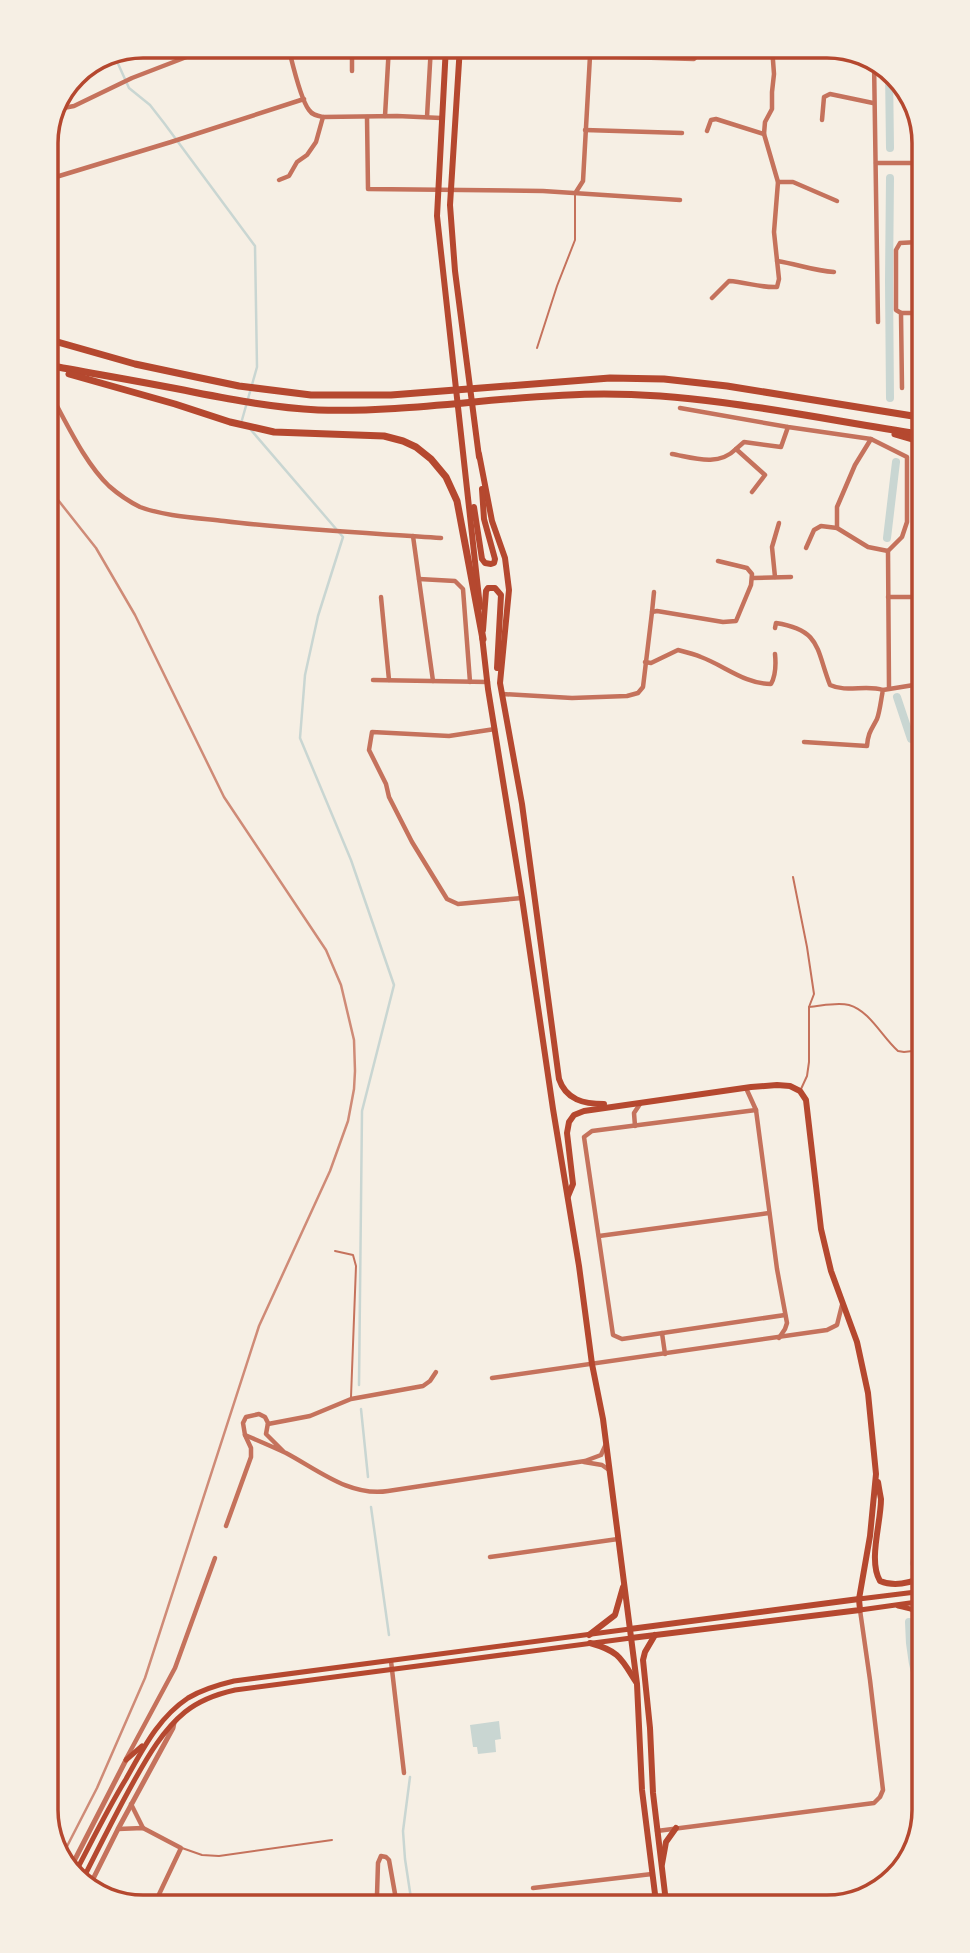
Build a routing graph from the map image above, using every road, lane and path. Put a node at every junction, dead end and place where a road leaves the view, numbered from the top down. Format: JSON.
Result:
{"nodes":[{"id":1,"x":184,"y":58,"type":"edge"},
{"id":2,"x":292,"y":58,"type":"edge"},
{"id":3,"x":352,"y":58,"type":"edge"},
{"id":4,"x":388,"y":58,"type":"edge"},
{"id":5,"x":429,"y":58,"type":"edge"},
{"id":6,"x":445,"y":58,"type":"edge"},
{"id":7,"x":459,"y":58,"type":"edge"},
{"id":8,"x":590,"y":58,"type":"edge"},
{"id":9,"x":668,"y":58,"type":"edge"},
{"id":10,"x":695,"y":58,"type":"edge"},
{"id":11,"x":773,"y":58,"type":"edge"},
{"id":12,"x":352,"y":71,"type":"dead end"},
{"id":13,"x":874,"y":72,"type":"edge"},
{"id":14,"x":304,"y":99,"type":"junction"},
{"id":15,"x":873,"y":103,"type":"junction"},
{"id":16,"x":66,"y":107,"type":"edge"},
{"id":17,"x":385,"y":116,"type":"junction"},
{"id":18,"x":323,"y":117,"type":"junction"},
{"id":19,"x":367,"y":117,"type":"junction"},
{"id":20,"x":427,"y":117,"type":"junction"},
{"id":21,"x":442,"y":118,"type":"junction"},
{"id":22,"x":822,"y":120,"type":"dead end"},
{"id":23,"x":585,"y":130,"type":"junction"},
{"id":24,"x":707,"y":131,"type":"dead end"},
{"id":25,"x":682,"y":133,"type":"dead end"},
{"id":26,"x":764,"y":134,"type":"junction"},
{"id":27,"x":876,"y":163,"type":"junction"},
{"id":28,"x":912,"y":163,"type":"edge"},
{"id":29,"x":58,"y":176,"type":"edge"},
{"id":30,"x":279,"y":180,"type":"dead end"},
{"id":31,"x":778,"y":183,"type":"junction"},
{"id":32,"x":437,"y":191,"type":"junction"},
{"id":33,"x":450,"y":191,"type":"junction"},
{"id":34,"x":575,"y":192,"type":"junction"},
{"id":35,"x":680,"y":200,"type":"dead end"},
{"id":36,"x":837,"y":201,"type":"dead end"},
{"id":37,"x":912,"y":242,"type":"edge"},
{"id":38,"x":777,"y":261,"type":"junction"},
{"id":39,"x":834,"y":272,"type":"dead end"},
{"id":40,"x":712,"y":298,"type":"dead end"},
{"id":41,"x":901,"y":313,"type":"junction"},
{"id":42,"x":912,"y":313,"type":"edge"},
{"id":43,"x":878,"y":322,"type":"dead end"},
{"id":44,"x":58,"y":342,"type":"edge"},
{"id":45,"x":537,"y":348,"type":"dead end"},
{"id":46,"x":58,"y":368,"type":"edge"},
{"id":47,"x":58,"y":369,"type":"edge"},
{"id":48,"x":902,"y":388,"type":"dead end"},
{"id":49,"x":58,"y":408,"type":"edge"},
{"id":50,"x":680,"y":408,"type":"dead end"},
{"id":51,"x":912,"y":416,"type":"edge"},
{"id":52,"x":788,"y":427,"type":"junction"},
{"id":53,"x":912,"y":436,"type":"edge"},
{"id":54,"x":871,"y":439,"type":"junction"},
{"id":55,"x":463,"y":446,"type":"junction"},
{"id":56,"x":737,"y":449,"type":"junction"},
{"id":57,"x":479,"y":454,"type":"junction"},
{"id":58,"x":671,"y":454,"type":"dead end"},
{"id":59,"x":752,"y":492,"type":"dead end"},
{"id":60,"x":779,"y":523,"type":"dead end"},
{"id":61,"x":837,"y":528,"type":"junction"},
{"id":62,"x":413,"y":536,"type":"junction"},
{"id":63,"x":441,"y":538,"type":"dead end"},
{"id":64,"x":806,"y":548,"type":"dead end"},
{"id":65,"x":888,"y":551,"type":"junction"},
{"id":66,"x":718,"y":561,"type":"dead end"},
{"id":67,"x":775,"y":577,"type":"junction"},
{"id":68,"x":791,"y":577,"type":"dead end"},
{"id":69,"x":753,"y":578,"type":"junction"},
{"id":70,"x":419,"y":579,"type":"junction"},
{"id":71,"x":654,"y":592,"type":"dead end"},
{"id":72,"x":381,"y":597,"type":"dead end"},
{"id":73,"x":888,"y":597,"type":"junction"},
{"id":74,"x":912,"y":597,"type":"edge"},
{"id":75,"x":652,"y":612,"type":"junction"},
{"id":76,"x":775,"y":628,"type":"dead end"},
{"id":77,"x":483,"y":639,"type":"junction"},
{"id":78,"x":775,"y":654,"type":"dead end"},
{"id":79,"x":645,"y":662,"type":"junction"},
{"id":80,"x":373,"y":680,"type":"dead end"},
{"id":81,"x":389,"y":680,"type":"junction"},
{"id":82,"x":433,"y":681,"type":"junction"},
{"id":83,"x":470,"y":682,"type":"junction"},
{"id":84,"x":488,"y":682,"type":"junction"},
{"id":85,"x":499,"y":683,"type":"junction"},
{"id":86,"x":912,"y":685,"type":"edge"},
{"id":87,"x":886,"y":689,"type":"junction"},
{"id":88,"x":502,"y":694,"type":"junction"},
{"id":89,"x":495,"y":729,"type":"junction"},
{"id":90,"x":804,"y":742,"type":"dead end"},
{"id":91,"x":793,"y":877,"type":"dead end"},
{"id":92,"x":522,"y":898,"type":"junction"},
{"id":93,"x":809,"y":1007,"type":"junction"},
{"id":94,"x":912,"y":1052,"type":"edge"},
{"id":95,"x":745,"y":1087,"type":"junction"},
{"id":96,"x":800,"y":1091,"type":"junction"},
{"id":97,"x":643,"y":1101,"type":"junction"},
{"id":98,"x":624,"y":1104,"type":"junction"},
{"id":99,"x":756,"y":1110,"type":"junction"},
{"id":100,"x":635,"y":1126,"type":"junction"},
{"id":101,"x":568,"y":1198,"type":"junction"},
{"id":102,"x":769,"y":1213,"type":"junction"},
{"id":103,"x":599,"y":1236,"type":"junction"},
{"id":104,"x":335,"y":1251,"type":"dead end"},
{"id":105,"x":843,"y":1300,"type":"junction"},
{"id":106,"x":785,"y":1315,"type":"junction"},
{"id":107,"x":662,"y":1333,"type":"junction"},
{"id":108,"x":779,"y":1338,"type":"junction"},
{"id":109,"x":665,"y":1354,"type":"junction"},
{"id":110,"x":592,"y":1364,"type":"junction"},
{"id":111,"x":436,"y":1372,"type":"dead end"},
{"id":112,"x":492,"y":1378,"type":"dead end"},
{"id":113,"x":351,"y":1399,"type":"junction"},
{"id":114,"x":267,"y":1422,"type":"junction"},
{"id":115,"x":245,"y":1435,"type":"junction"},
{"id":116,"x":606,"y":1444,"type":"junction"},
{"id":117,"x":284,"y":1452,"type":"junction"},
{"id":118,"x":576,"y":1462,"type":"junction"},
{"id":119,"x":609,"y":1471,"type":"junction"},
{"id":120,"x":876,"y":1474,"type":"junction"},
{"id":121,"x":226,"y":1526,"type":"dead end"},
{"id":122,"x":618,"y":1539,"type":"junction"},
{"id":123,"x":490,"y":1557,"type":"dead end"},
{"id":124,"x":215,"y":1558,"type":"dead end"},
{"id":125,"x":912,"y":1581,"type":"edge"},
{"id":126,"x":624,"y":1584,"type":"junction"},
{"id":127,"x":912,"y":1592,"type":"edge"},
{"id":128,"x":859,"y":1599,"type":"junction"},
{"id":129,"x":912,"y":1602,"type":"edge"},
{"id":130,"x":892,"y":1605,"type":"junction"},
{"id":131,"x":860,"y":1610,"type":"junction"},
{"id":132,"x":912,"y":1610,"type":"edge"},
{"id":133,"x":630,"y":1629,"type":"junction"},
{"id":134,"x":589,"y":1635,"type":"junction"},
{"id":135,"x":655,"y":1635,"type":"junction"},
{"id":136,"x":631,"y":1638,"type":"junction"},
{"id":137,"x":590,"y":1643,"type":"junction"},
{"id":138,"x":391,"y":1661,"type":"junction"},
{"id":139,"x":392,"y":1669,"type":"junction"},
{"id":140,"x":637,"y":1684,"type":"junction"},
{"id":141,"x":174,"y":1723,"type":"junction"},
{"id":142,"x":146,"y":1743,"type":"junction"},
{"id":143,"x":126,"y":1760,"type":"junction"},
{"id":144,"x":404,"y":1773,"type":"dead end"},
{"id":145,"x":131,"y":1804,"type":"junction"},
{"id":146,"x":143,"y":1828,"type":"junction"},
{"id":147,"x":676,"y":1828,"type":"junction"},
{"id":148,"x":118,"y":1829,"type":"junction"},
{"id":149,"x":656,"y":1831,"type":"junction"},
{"id":150,"x":332,"y":1840,"type":"dead end"},
{"id":151,"x":181,"y":1848,"type":"junction"},
{"id":152,"x":74,"y":1861,"type":"edge"},
{"id":153,"x":79,"y":1866,"type":"edge"},
{"id":154,"x":661,"y":1866,"type":"junction"},
{"id":155,"x":86,"y":1873,"type":"edge"},
{"id":156,"x":652,"y":1874,"type":"junction"},
{"id":157,"x":93,"y":1879,"type":"edge"},
{"id":158,"x":533,"y":1888,"type":"dead end"},
{"id":159,"x":159,"y":1895,"type":"edge"},
{"id":160,"x":377,"y":1895,"type":"dead end"},
{"id":161,"x":395,"y":1895,"type":"edge"},
{"id":162,"x":655,"y":1895,"type":"edge"},
{"id":163,"x":665,"y":1895,"type":"edge"}],
"edges":[{"from":1,"to":16,"type":"street"},
{"from":2,"to":14,"type":"street"},
{"from":3,"to":12,"type":"street"},
{"from":4,"to":17,"type":"street"},
{"from":5,"to":20,"type":"street"},
{"from":6,"to":21,"type":"main road"},
{"from":7,"to":33,"type":"main road"},
{"from":8,"to":23,"type":"street"},
{"from":9,"to":10,"type":"street"},
{"from":11,"to":26,"type":"street"},
{"from":13,"to":15,"type":"street"},
{"from":14,"to":18,"type":"street"},
{"from":14,"to":29,"type":"street"},
{"from":15,"to":22,"type":"street"},
{"from":15,"to":27,"type":"street"},
{"from":17,"to":19,"type":"street"},
{"from":17,"to":20,"type":"street"},
{"from":18,"to":19,"type":"street"},
{"from":18,"to":30,"type":"street"},
{"from":19,"to":32,"type":"street"},
{"from":20,"to":21,"type":"street"},
{"from":21,"to":32,"type":"main road"},
{"from":23,"to":25,"type":"street"},
{"from":23,"to":34,"type":"street"},
{"from":24,"to":26,"type":"street"},
{"from":26,"to":31,"type":"street"},
{"from":27,"to":28,"type":"street"},
{"from":27,"to":43,"type":"street"},
{"from":31,"to":36,"type":"street"},
{"from":31,"to":38,"type":"street"},
{"from":32,"to":33,"type":"street"},
{"from":32,"to":55,"type":"main road"},
{"from":33,"to":34,"type":"street"},
{"from":33,"to":57,"type":"main road"},
{"from":34,"to":35,"type":"street"},
{"from":34,"to":45,"type":"lane"},
{"from":37,"to":41,"type":"street"},
{"from":38,"to":39,"type":"street"},
{"from":38,"to":40,"type":"street"},
{"from":41,"to":42,"type":"street"},
{"from":41,"to":48,"type":"street"},
{"from":44,"to":51,"type":"highway"},
{"from":46,"to":53,"type":"highway"},
{"from":47,"to":77,"type":"highway"},
{"from":49,"to":62,"type":"street"},
{"from":50,"to":52,"type":"street"},
{"from":52,"to":54,"type":"street"},
{"from":52,"to":56,"type":"street"},
{"from":54,"to":61,"type":"street"},
{"from":54,"to":65,"type":"street"},
{"from":55,"to":57,"type":"main road"},
{"from":55,"to":77,"type":"main road"},
{"from":56,"to":58,"type":"street"},
{"from":56,"to":59,"type":"street"},
{"from":57,"to":85,"type":"main road"},
{"from":60,"to":67,"type":"street"},
{"from":61,"to":64,"type":"street"},
{"from":61,"to":65,"type":"street"},
{"from":62,"to":63,"type":"street"},
{"from":62,"to":70,"type":"street"},
{"from":65,"to":73,"type":"street"},
{"from":66,"to":69,"type":"street"},
{"from":67,"to":68,"type":"street"},
{"from":67,"to":69,"type":"street"},
{"from":69,"to":75,"type":"street"},
{"from":70,"to":82,"type":"street"},
{"from":70,"to":83,"type":"street"},
{"from":71,"to":75,"type":"street"},
{"from":72,"to":81,"type":"street"},
{"from":73,"to":74,"type":"street"},
{"from":73,"to":87,"type":"street"},
{"from":75,"to":79,"type":"street"},
{"from":76,"to":87,"type":"street"},
{"from":77,"to":84,"type":"main road"},
{"from":77,"to":85,"type":"main road"},
{"from":78,"to":79,"type":"street"},
{"from":79,"to":88,"type":"street"},
{"from":80,"to":81,"type":"street"},
{"from":81,"to":82,"type":"street"},
{"from":82,"to":83,"type":"street"},
{"from":83,"to":84,"type":"street"},
{"from":84,"to":89,"type":"main road"},
{"from":85,"to":88,"type":"main road"},
{"from":86,"to":87,"type":"street"},
{"from":87,"to":90,"type":"street"},
{"from":88,"to":98,"type":"main road"},
{"from":89,"to":92,"type":"main road"},
{"from":89,"to":92,"type":"street"},
{"from":91,"to":93,"type":"lane"},
{"from":92,"to":101,"type":"main road"},
{"from":93,"to":94,"type":"lane"},
{"from":93,"to":96,"type":"lane"},
{"from":95,"to":96,"type":"main road"},
{"from":95,"to":97,"type":"main road"},
{"from":95,"to":99,"type":"street"},
{"from":96,"to":105,"type":"main road"},
{"from":97,"to":98,"type":"main road"},
{"from":97,"to":100,"type":"street"},
{"from":98,"to":101,"type":"main road"},
{"from":99,"to":100,"type":"street"},
{"from":99,"to":102,"type":"street"},
{"from":100,"to":103,"type":"street"},
{"from":101,"to":110,"type":"main road"},
{"from":102,"to":103,"type":"street"},
{"from":102,"to":106,"type":"street"},
{"from":103,"to":107,"type":"street"},
{"from":104,"to":113,"type":"lane"},
{"from":105,"to":108,"type":"street"},
{"from":105,"to":120,"type":"main road"},
{"from":106,"to":107,"type":"street"},
{"from":106,"to":108,"type":"street"},
{"from":107,"to":109,"type":"street"},
{"from":108,"to":109,"type":"street"},
{"from":109,"to":110,"type":"street"},
{"from":110,"to":112,"type":"street"},
{"from":110,"to":116,"type":"main road"},
{"from":111,"to":113,"type":"street"},
{"from":113,"to":114,"type":"street"},
{"from":114,"to":115,"type":"street"},
{"from":114,"to":117,"type":"street"},
{"from":115,"to":117,"type":"street"},
{"from":115,"to":121,"type":"street"},
{"from":116,"to":118,"type":"street"},
{"from":116,"to":119,"type":"main road"},
{"from":117,"to":118,"type":"street"},
{"from":118,"to":119,"type":"street"},
{"from":119,"to":122,"type":"main road"},
{"from":120,"to":125,"type":"main road"},
{"from":120,"to":128,"type":"main road"},
{"from":122,"to":123,"type":"street"},
{"from":122,"to":126,"type":"main road"},
{"from":124,"to":143,"type":"street"},
{"from":126,"to":133,"type":"main road"},
{"from":126,"to":134,"type":"main road"},
{"from":127,"to":128,"type":"main road"},
{"from":128,"to":131,"type":"main road"},
{"from":128,"to":133,"type":"main road"},
{"from":129,"to":130,"type":"main road"},
{"from":130,"to":131,"type":"main road"},
{"from":130,"to":132,"type":"main road"},
{"from":131,"to":135,"type":"main road"},
{"from":131,"to":147,"type":"street"},
{"from":133,"to":134,"type":"main road"},
{"from":133,"to":136,"type":"main road"},
{"from":134,"to":138,"type":"main road"},
{"from":135,"to":136,"type":"main road"},
{"from":135,"to":149,"type":"main road"},
{"from":136,"to":137,"type":"main road"},
{"from":136,"to":140,"type":"main road"},
{"from":137,"to":139,"type":"main road"},
{"from":137,"to":140,"type":"main road"},
{"from":138,"to":139,"type":"street"},
{"from":138,"to":142,"type":"main road"},
{"from":139,"to":141,"type":"main road"},
{"from":139,"to":144,"type":"street"},
{"from":140,"to":156,"type":"main road"},
{"from":141,"to":145,"type":"street"},
{"from":141,"to":155,"type":"main road"},
{"from":142,"to":143,"type":"main road"},
{"from":142,"to":153,"type":"main road"},
{"from":143,"to":152,"type":"street"},
{"from":145,"to":146,"type":"street"},
{"from":145,"to":148,"type":"street"},
{"from":146,"to":148,"type":"street"},
{"from":146,"to":151,"type":"street"},
{"from":147,"to":149,"type":"street"},
{"from":147,"to":154,"type":"main road"},
{"from":148,"to":157,"type":"street"},
{"from":149,"to":154,"type":"main road"},
{"from":150,"to":151,"type":"lane"},
{"from":151,"to":159,"type":"street"},
{"from":154,"to":163,"type":"main road"},
{"from":156,"to":158,"type":"street"},
{"from":156,"to":162,"type":"main road"},
{"from":160,"to":161,"type":"street"}]}
